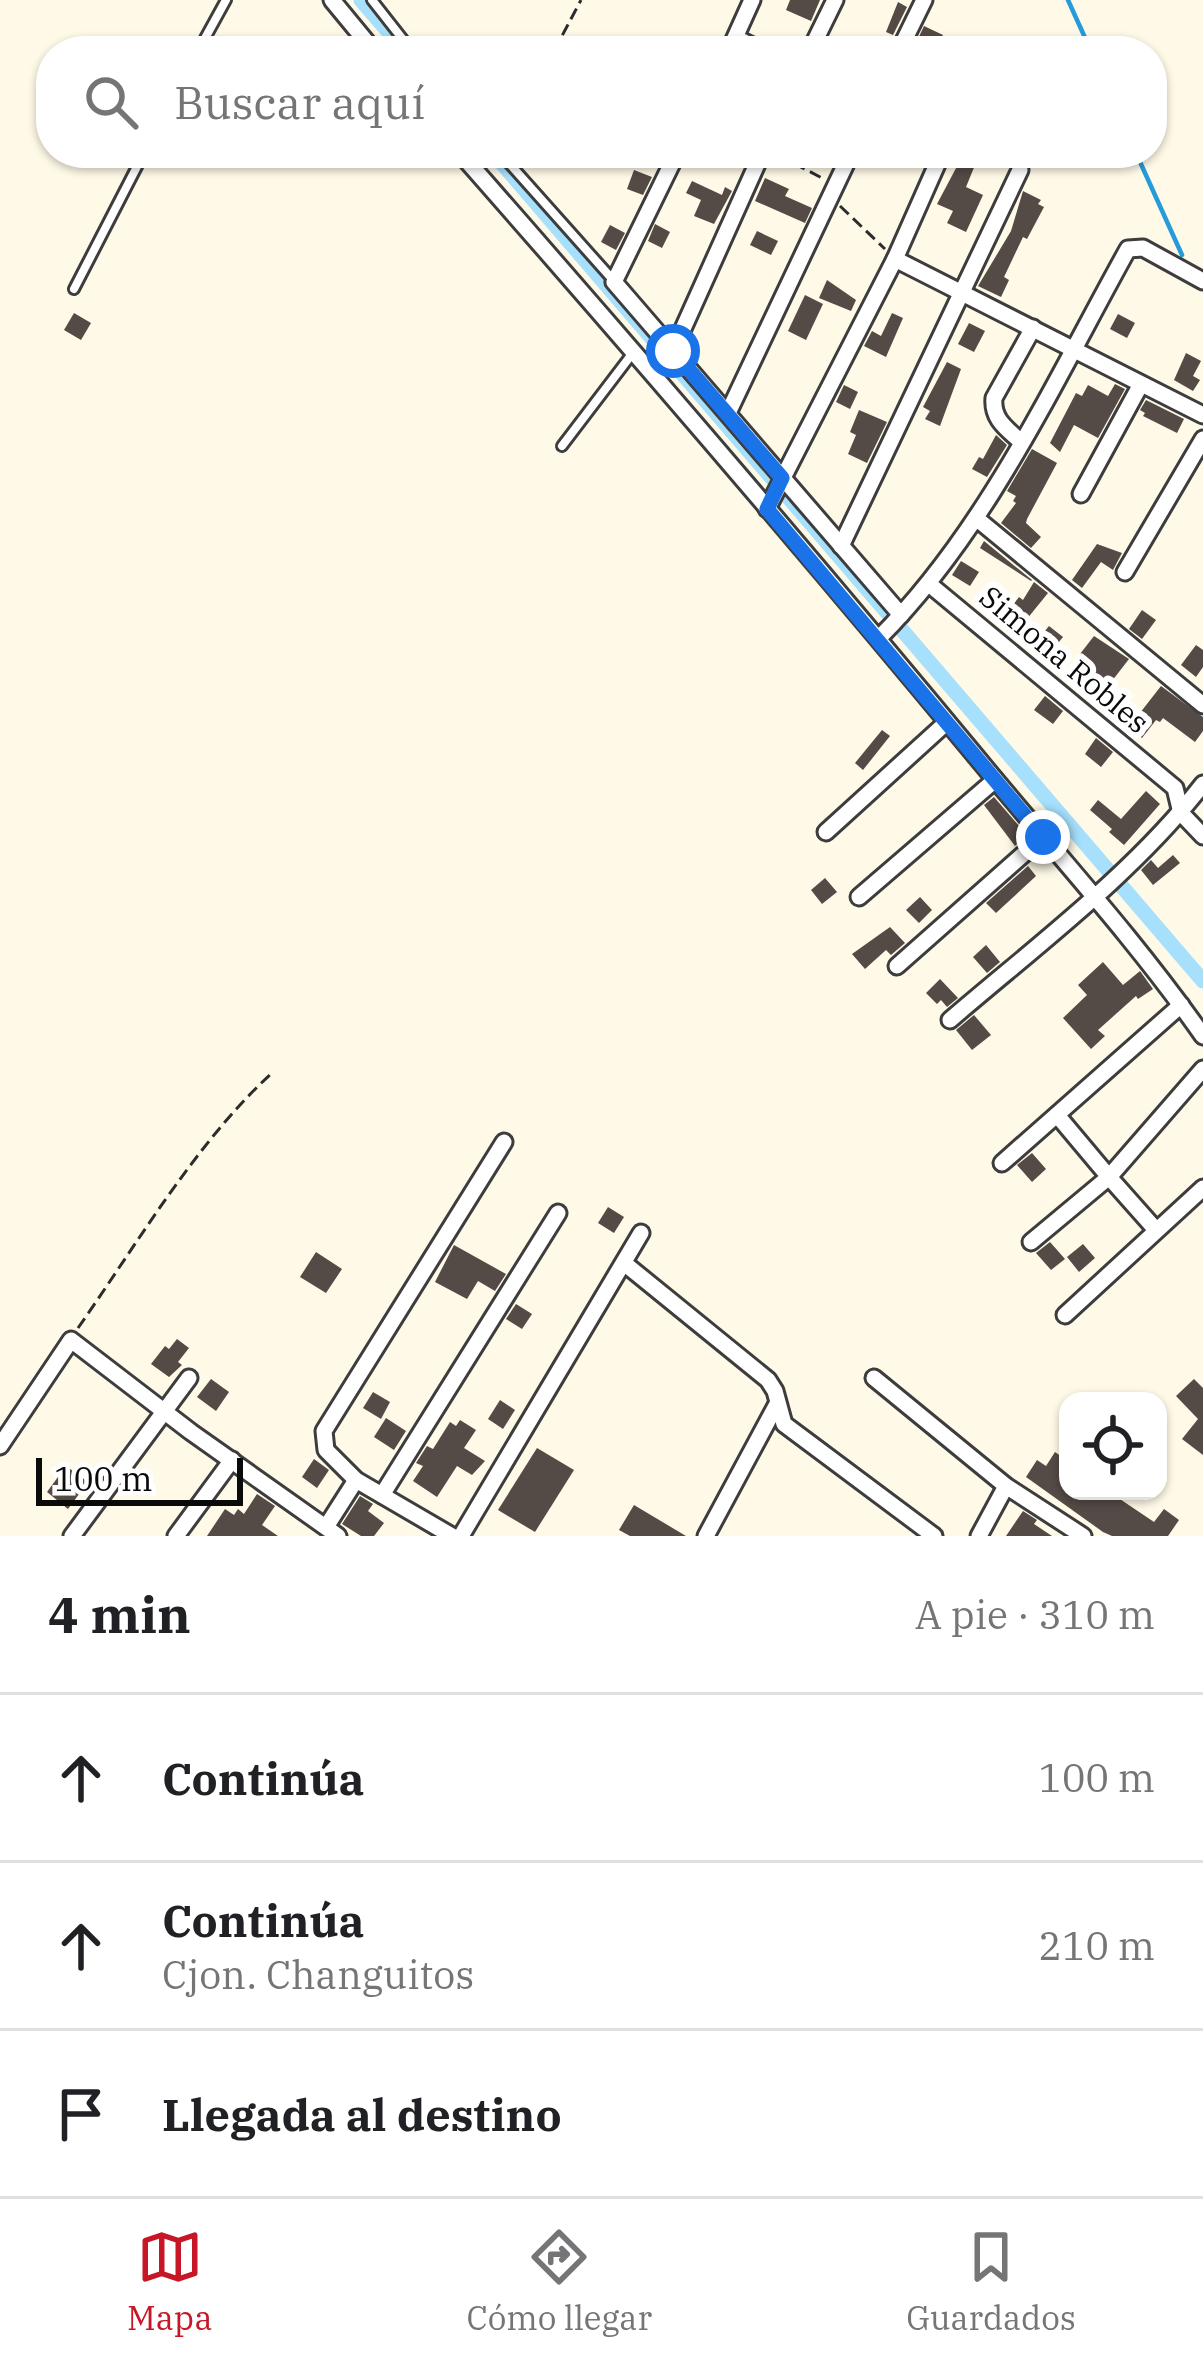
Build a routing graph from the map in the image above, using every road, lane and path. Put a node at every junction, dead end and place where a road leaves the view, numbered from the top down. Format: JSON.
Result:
{"nodes":[{"id":1,"x":226,"y":0,"type":"edge"},
{"id":2,"x":332,"y":0,"type":"edge"},
{"id":3,"x":372,"y":0,"type":"edge"},
{"id":4,"x":581,"y":0,"type":"edge"},
{"id":5,"x":752,"y":0,"type":"edge"},
{"id":6,"x":835,"y":0,"type":"edge"},
{"id":7,"x":924,"y":0,"type":"edge"},
{"id":8,"x":206,"y":36,"type":"edge"},
{"id":9,"x":362,"y":36,"type":"edge"},
{"id":10,"x":400,"y":36,"type":"edge"},
{"id":11,"x":562,"y":36,"type":"edge"},
{"id":12,"x":736,"y":36,"type":"edge"},
{"id":13,"x":817,"y":36,"type":"edge"},
{"id":14,"x":906,"y":36,"type":"edge"},
{"id":15,"x":136,"y":168,"type":"edge"},
{"id":16,"x":473,"y":168,"type":"edge"},
{"id":17,"x":514,"y":168,"type":"edge"},
{"id":18,"x":670,"y":168,"type":"edge"},
{"id":19,"x":755,"y":168,"type":"edge"},
{"id":20,"x":844,"y":168,"type":"edge"},
{"id":21,"x":936,"y":168,"type":"edge"},
{"id":22,"x":1020,"y":170,"type":"dead end"},
{"id":23,"x":895,"y":259,"type":"junction"},
{"id":24,"x":1203,"y":280,"type":"edge"},
{"id":25,"x":614,"y":282,"type":"junction"},
{"id":26,"x":74,"y":289,"type":"dead end"},
{"id":27,"x":962,"y":291,"type":"junction"},
{"id":28,"x":1033,"y":328,"type":"junction"},
{"id":29,"x":1072,"y":349,"type":"junction"},
{"id":30,"x":673,"y":351,"type":"junction"},
{"id":31,"x":632,"y":354,"type":"junction"},
{"id":32,"x":1141,"y":384,"type":"junction"},
{"id":33,"x":728,"y":413,"type":"junction"},
{"id":34,"x":1203,"y":415,"type":"edge"},
{"id":35,"x":1203,"y":439,"type":"edge"},
{"id":36,"x":1020,"y":442,"type":"junction"},
{"id":37,"x":562,"y":446,"type":"dead end"},
{"id":38,"x":780,"y":481,"type":"junction"},
{"id":39,"x":1081,"y":494,"type":"dead end"},
{"id":40,"x":768,"y":504,"type":"junction"},
{"id":41,"x":976,"y":518,"type":"junction"},
{"id":42,"x":841,"y":546,"type":"junction"},
{"id":43,"x":1125,"y":572,"type":"dead end"},
{"id":44,"x":929,"y":584,"type":"junction"},
{"id":45,"x":891,"y":626,"type":"junction"},
{"id":46,"x":1203,"y":705,"type":"edge"},
{"id":47,"x":947,"y":722,"type":"junction"},
{"id":48,"x":995,"y":780,"type":"junction"},
{"id":49,"x":1203,"y":784,"type":"edge"},
{"id":50,"x":1180,"y":813,"type":"junction"},
{"id":51,"x":826,"y":832,"type":"dead end"},
{"id":52,"x":1203,"y":836,"type":"edge"},
{"id":53,"x":1043,"y":837,"type":"junction"},
{"id":54,"x":1100,"y":889,"type":"junction"},
{"id":55,"x":859,"y":896,"type":"dead end"},
{"id":56,"x":897,"y":966,"type":"dead end"},
{"id":57,"x":1181,"y":1005,"type":"junction"},
{"id":58,"x":950,"y":1020,"type":"dead end"},
{"id":59,"x":1203,"y":1036,"type":"edge"},
{"id":60,"x":1203,"y":1070,"type":"edge"},
{"id":61,"x":274,"y":1072,"type":"dead end"},
{"id":62,"x":1057,"y":1114,"type":"junction"},
{"id":63,"x":504,"y":1142,"type":"dead end"},
{"id":64,"x":1002,"y":1163,"type":"dead end"},
{"id":65,"x":1109,"y":1177,"type":"junction"},
{"id":66,"x":1203,"y":1188,"type":"edge"},
{"id":67,"x":558,"y":1213,"type":"dead end"},
{"id":68,"x":1156,"y":1230,"type":"junction"},
{"id":69,"x":641,"y":1233,"type":"dead end"},
{"id":70,"x":1031,"y":1242,"type":"dead end"},
{"id":71,"x":624,"y":1263,"type":"junction"},
{"id":72,"x":1066,"y":1315,"type":"dead end"},
{"id":73,"x":70,"y":1340,"type":"junction"},
{"id":74,"x":189,"y":1378,"type":"dead end"},
{"id":75,"x":874,"y":1378,"type":"dead end"},
{"id":76,"x":777,"y":1404,"type":"junction"},
{"id":77,"x":161,"y":1411,"type":"junction"},
{"id":78,"x":0,"y":1446,"type":"edge"},
{"id":79,"x":232,"y":1460,"type":"junction"},
{"id":80,"x":356,"y":1480,"type":"junction"},
{"id":81,"x":1006,"y":1486,"type":"junction"},
{"id":82,"x":382,"y":1496,"type":"junction"},
{"id":83,"x":180,"y":1530,"type":"edge"},
{"id":84,"x":332,"y":1532,"type":"edge"},
{"id":85,"x":72,"y":1536,"type":"edge"},
{"id":86,"x":201,"y":1536,"type":"edge"},
{"id":87,"x":452,"y":1536,"type":"edge"},
{"id":88,"x":461,"y":1536,"type":"edge"},
{"id":89,"x":706,"y":1536,"type":"edge"},
{"id":90,"x":934,"y":1536,"type":"edge"},
{"id":91,"x":979,"y":1536,"type":"edge"},
{"id":92,"x":1083,"y":1536,"type":"edge"}],
"edges":[{"from":1,"to":8,"type":"lane"},
{"from":2,"to":9,"type":"street"},
{"from":3,"to":10,"type":"lane"},
{"from":4,"to":11,"type":"path"},
{"from":5,"to":12,"type":"street"},
{"from":6,"to":13,"type":"street"},
{"from":7,"to":14,"type":"street"},
{"from":15,"to":26,"type":"lane"},
{"from":16,"to":31,"type":"street"},
{"from":17,"to":25,"type":"lane"},
{"from":18,"to":25,"type":"street"},
{"from":19,"to":30,"type":"street"},
{"from":20,"to":33,"type":"street"},
{"from":21,"to":23,"type":"street"},
{"from":22,"to":27,"type":"street"},
{"from":23,"to":27,"type":"street"},
{"from":23,"to":38,"type":"street"},
{"from":24,"to":29,"type":"street"},
{"from":25,"to":30,"type":"street"},
{"from":27,"to":28,"type":"street"},
{"from":27,"to":42,"type":"street"},
{"from":28,"to":29,"type":"street"},
{"from":28,"to":36,"type":"street"},
{"from":29,"to":32,"type":"street"},
{"from":29,"to":36,"type":"street"},
{"from":30,"to":33,"type":"street"},
{"from":31,"to":37,"type":"lane"},
{"from":31,"to":40,"type":"street"},
{"from":32,"to":34,"type":"street"},
{"from":32,"to":39,"type":"street"},
{"from":33,"to":38,"type":"street"},
{"from":35,"to":43,"type":"street"},
{"from":36,"to":41,"type":"street"},
{"from":38,"to":40,"type":"street"},
{"from":38,"to":42,"type":"street"},
{"from":40,"to":45,"type":"street"},
{"from":41,"to":44,"type":"street"},
{"from":41,"to":46,"type":"street"},
{"from":42,"to":45,"type":"street"},
{"from":44,"to":45,"type":"street"},
{"from":44,"to":50,"type":"street","name":"Simona Robles"},
{"from":45,"to":47,"type":"street"},
{"from":47,"to":48,"type":"street"},
{"from":47,"to":51,"type":"street"},
{"from":48,"to":53,"type":"street"},
{"from":48,"to":55,"type":"street"},
{"from":49,"to":50,"type":"street"},
{"from":50,"to":52,"type":"street","name":"Simona Robles"},
{"from":50,"to":54,"type":"street"},
{"from":53,"to":54,"type":"street"},
{"from":53,"to":56,"type":"street"},
{"from":54,"to":57,"type":"street"},
{"from":54,"to":58,"type":"street"},
{"from":57,"to":59,"type":"street"},
{"from":57,"to":62,"type":"street"},
{"from":60,"to":65,"type":"street"},
{"from":61,"to":73,"type":"path"},
{"from":62,"to":64,"type":"street"},
{"from":62,"to":65,"type":"street"},
{"from":63,"to":80,"type":"street"},
{"from":65,"to":68,"type":"street"},
{"from":65,"to":70,"type":"street"},
{"from":66,"to":68,"type":"street"},
{"from":67,"to":82,"type":"street"},
{"from":68,"to":72,"type":"street"},
{"from":69,"to":71,"type":"street"},
{"from":71,"to":76,"type":"street"},
{"from":71,"to":88,"type":"street"},
{"from":73,"to":77,"type":"street"},
{"from":73,"to":78,"type":"street"},
{"from":74,"to":77,"type":"street"},
{"from":75,"to":81,"type":"street"},
{"from":76,"to":89,"type":"street"},
{"from":76,"to":90,"type":"street"},
{"from":77,"to":79,"type":"street"},
{"from":77,"to":85,"type":"street"},
{"from":79,"to":83,"type":"street"},
{"from":79,"to":84,"type":"street"},
{"from":80,"to":82,"type":"street"},
{"from":80,"to":84,"type":"street"},
{"from":81,"to":91,"type":"street"},
{"from":81,"to":92,"type":"street"},
{"from":82,"to":87,"type":"street"},
{"from":83,"to":86,"type":"street"}]}
